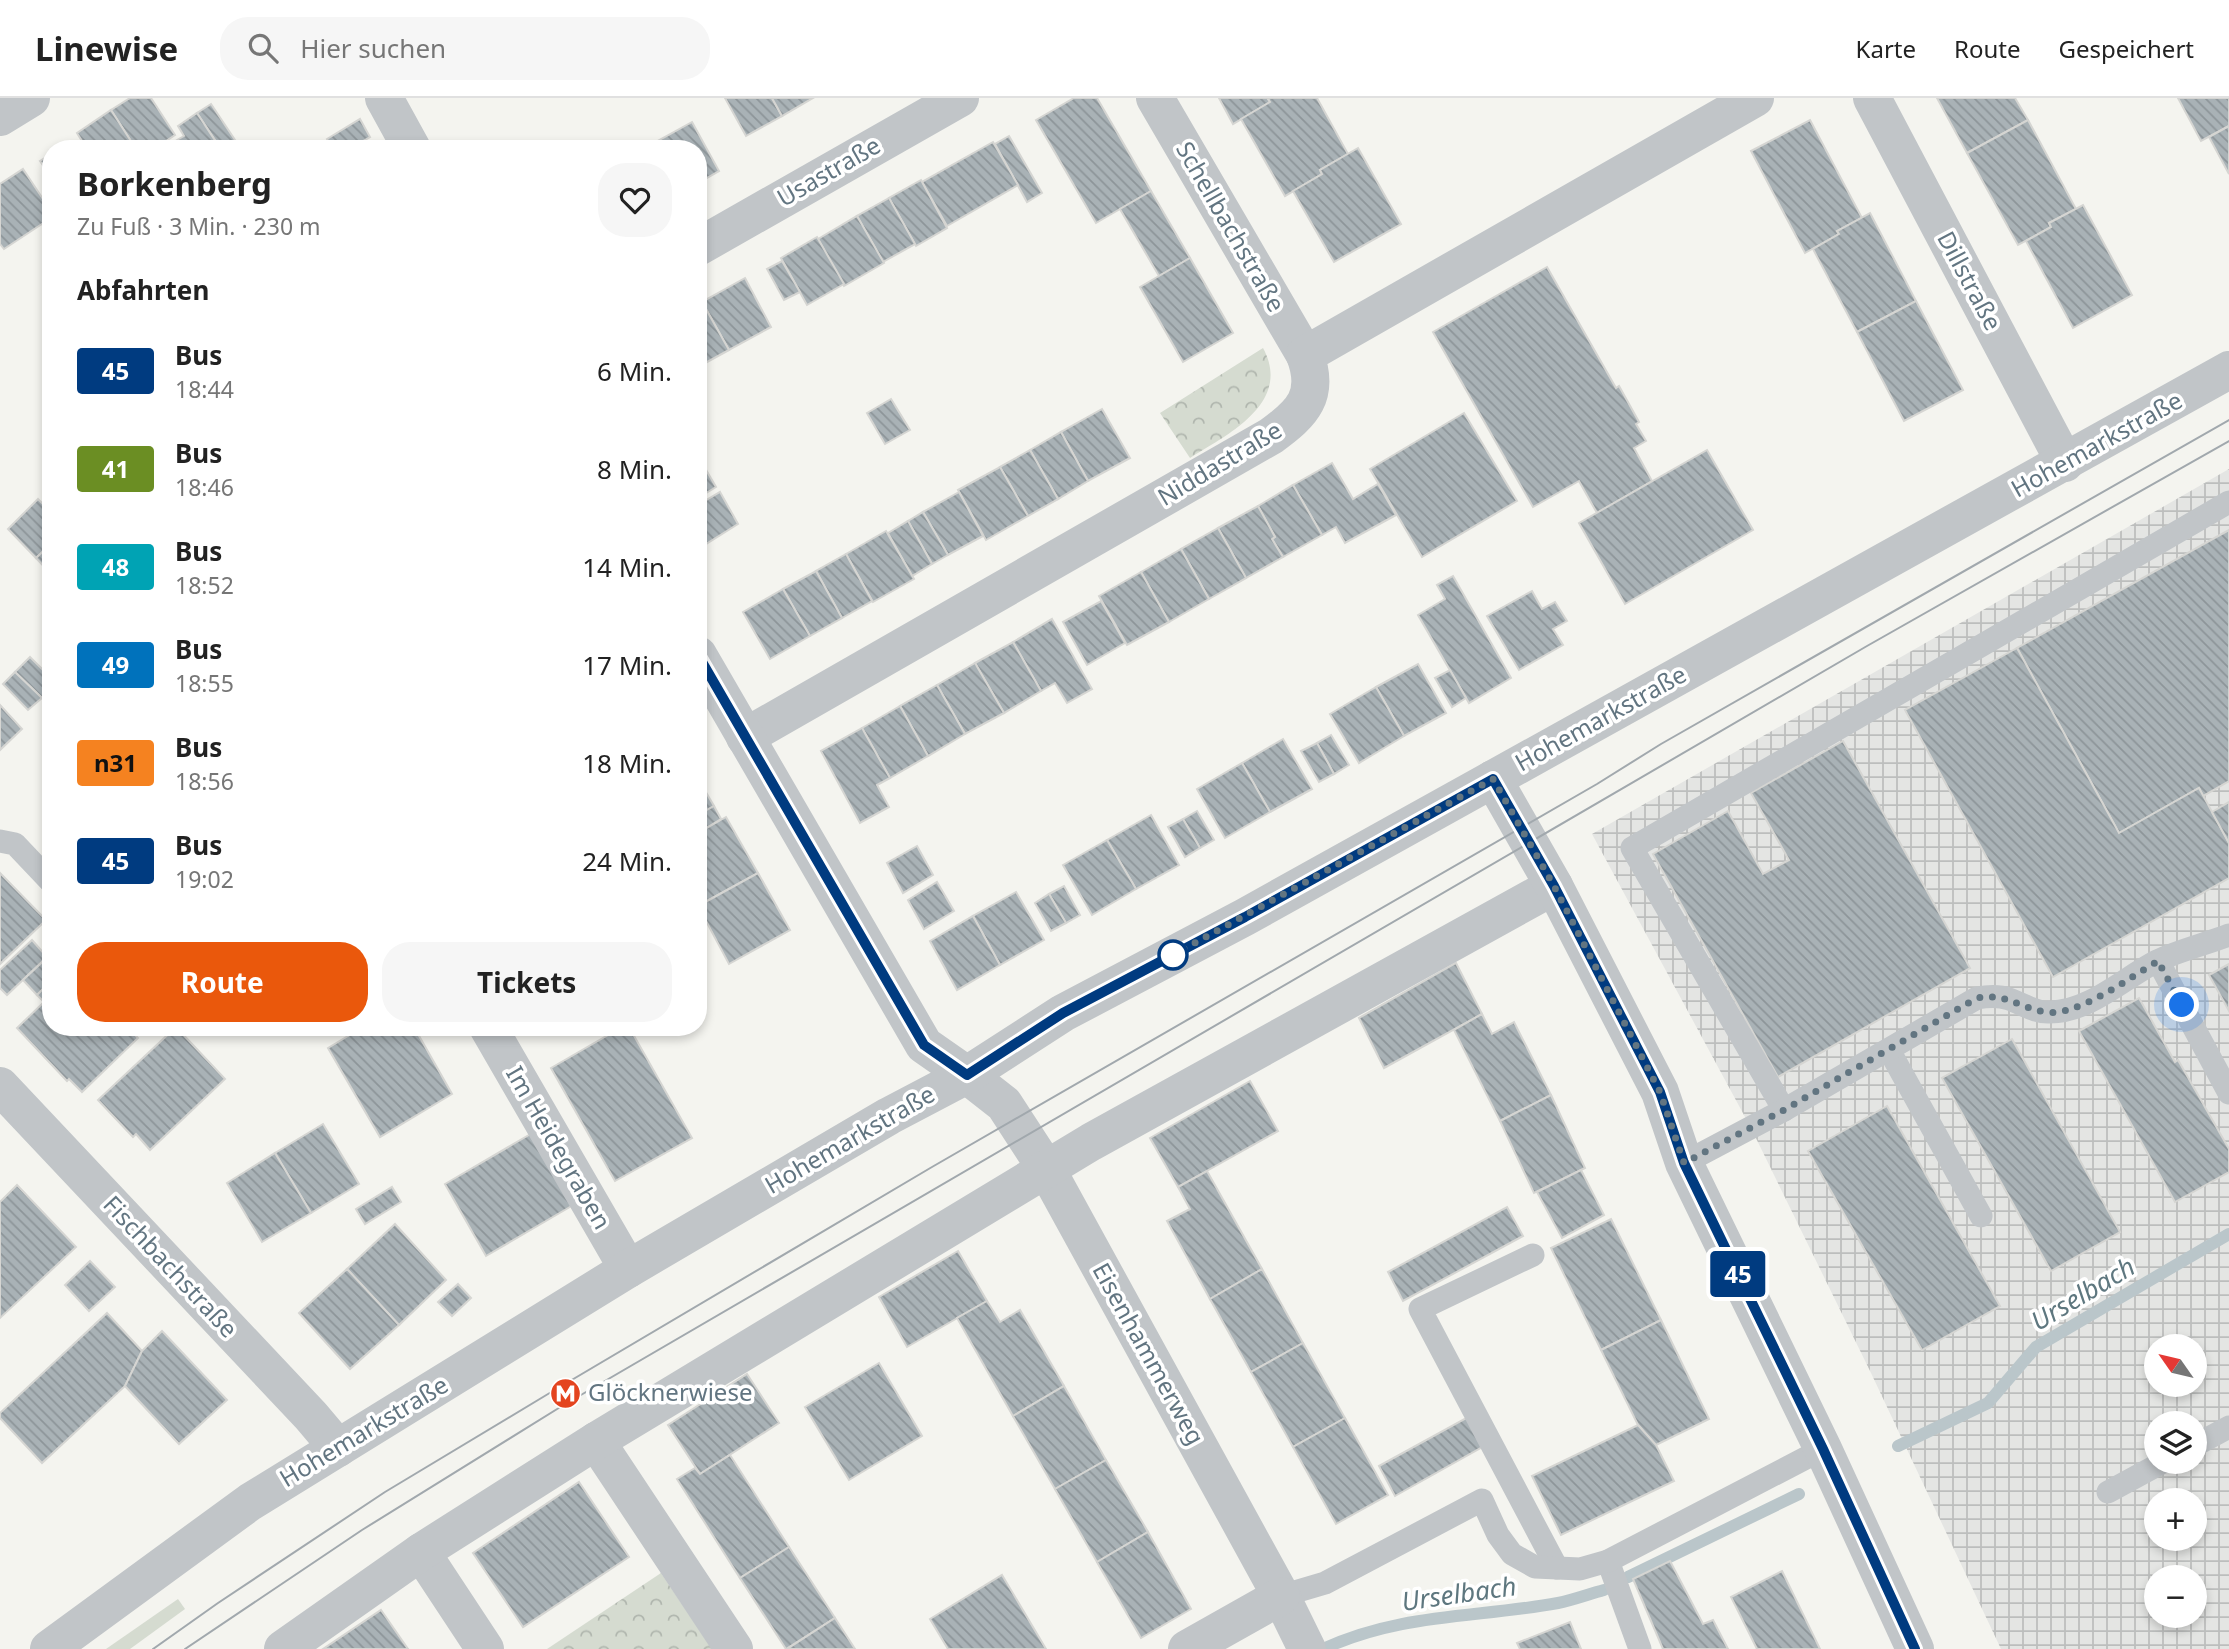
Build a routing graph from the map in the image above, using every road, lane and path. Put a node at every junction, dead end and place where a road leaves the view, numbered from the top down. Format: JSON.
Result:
{"nodes":[{"id":1,"x":31,"y":98,"type":"edge"},
{"id":2,"x":384,"y":98,"type":"edge"},
{"id":3,"x":960,"y":98,"type":"edge"},
{"id":4,"x":1155,"y":98,"type":"edge"},
{"id":5,"x":1755,"y":98,"type":"edge"},
{"id":6,"x":1872,"y":98,"type":"edge"},
{"id":7,"x":0,"y":117,"type":"edge"},
{"id":8,"x":407,"y":140,"type":"edge"},
{"id":9,"x":707,"y":242,"type":"edge"},
{"id":10,"x":1305,"y":355,"type":"junction"},
{"id":11,"x":2229,"y":370,"type":"edge"},
{"id":12,"x":2066,"y":463,"type":"junction"},
{"id":13,"x":2229,"y":502,"type":"edge"},
{"id":14,"x":707,"y":671,"type":"edge"},
{"id":15,"x":745,"y":737,"type":"junction"},
{"id":16,"x":1493,"y":779,"type":"junction"},
{"id":17,"x":0,"y":841,"type":"edge"},
{"id":18,"x":42,"y":872,"type":"edge"},
{"id":19,"x":1554,"y":886,"type":"junction"},
{"id":20,"x":2229,"y":935,"type":"edge"},
{"id":21,"x":2158,"y":961,"type":"junction"},
{"id":22,"x":493,"y":1036,"type":"edge"},
{"id":23,"x":1889,"y":1050,"type":"junction"},
{"id":24,"x":967,"y":1075,"type":"junction"},
{"id":25,"x":0,"y":1086,"type":"edge"},
{"id":26,"x":2229,"y":1093,"type":"edge"},
{"id":27,"x":1784,"y":1110,"type":"junction"},
{"id":28,"x":1684,"y":1163,"type":"junction"},
{"id":29,"x":1047,"y":1170,"type":"junction"},
{"id":30,"x":1982,"y":1216,"type":"dead end"},
{"id":31,"x":1533,"y":1255,"type":"dead end"},
{"id":32,"x":628,"y":1269,"type":"junction"},
{"id":33,"x":2229,"y":1427,"type":"edge"},
{"id":34,"x":2207,"y":1439,"type":"edge"},
{"id":35,"x":596,"y":1441,"type":"junction"},
{"id":36,"x":338,"y":1448,"type":"junction"},
{"id":37,"x":1823,"y":1449,"type":"junction"},
{"id":38,"x":2144,"y":1472,"type":"edge"},
{"id":39,"x":2108,"y":1492,"type":"dead end"},
{"id":40,"x":421,"y":1552,"type":"junction"},
{"id":41,"x":1608,"y":1561,"type":"junction"},
{"id":42,"x":1557,"y":1568,"type":"junction"},
{"id":43,"x":1281,"y":1596,"type":"junction"},
{"id":44,"x":1304,"y":1641,"type":"edge"},
{"id":45,"x":50,"y":1649,"type":"edge"},
{"id":46,"x":283,"y":1649,"type":"edge"},
{"id":47,"x":485,"y":1649,"type":"edge"},
{"id":48,"x":734,"y":1649,"type":"edge"},
{"id":49,"x":1187,"y":1649,"type":"edge"},
{"id":50,"x":1640,"y":1649,"type":"edge"},
{"id":51,"x":1916,"y":1649,"type":"edge"}],
"edges":[{"from":1,"to":7,"type":"street"},
{"from":2,"to":8,"type":"street"},
{"from":3,"to":9,"type":"street","name":"Usastraße"},
{"from":4,"to":10,"type":"street","name":"Schellbachstraße"},
{"from":5,"to":10,"type":"street"},
{"from":6,"to":12,"type":"street","name":"Dillstraße"},
{"from":10,"to":15,"type":"street","name":"Niddastraße"},
{"from":11,"to":12,"type":"street","name":"Hohemarkstraße"},
{"from":12,"to":16,"type":"street","name":"Hohemarkstraße"},
{"from":13,"to":27,"type":"lane"},
{"from":14,"to":15,"type":"street"},
{"from":15,"to":24,"type":"street"},
{"from":16,"to":19,"type":"street"},
{"from":16,"to":24,"type":"street","name":"Hohemarkstraße"},
{"from":17,"to":18,"type":"lane"},
{"from":19,"to":28,"type":"street"},
{"from":19,"to":29,"type":"street"},
{"from":20,"to":21,"type":"lane"},
{"from":21,"to":23,"type":"lane"},
{"from":21,"to":26,"type":"lane"},
{"from":22,"to":32,"type":"street","name":"Im Heidegraben"},
{"from":23,"to":27,"type":"lane"},
{"from":23,"to":30,"type":"lane"},
{"from":24,"to":29,"type":"street","name":"Eisenhammerweg"},
{"from":24,"to":32,"type":"street","name":"Hohemarkstraße"},
{"from":25,"to":36,"type":"street","name":"Fischbachstraße"},
{"from":27,"to":28,"type":"lane"},
{"from":28,"to":37,"type":"street"},
{"from":29,"to":35,"type":"street"},
{"from":29,"to":43,"type":"street","name":"Eisenhammerweg"},
{"from":31,"to":42,"type":"lane"},
{"from":32,"to":36,"type":"street","name":"Hohemarkstraße"},
{"from":33,"to":34,"type":"lane"},
{"from":35,"to":40,"type":"street"},
{"from":35,"to":48,"type":"street"},
{"from":36,"to":45,"type":"street","name":"Hohemarkstraße"},
{"from":37,"to":41,"type":"lane"},
{"from":37,"to":51,"type":"street"},
{"from":38,"to":39,"type":"lane"},
{"from":40,"to":46,"type":"street"},
{"from":40,"to":47,"type":"street"},
{"from":41,"to":42,"type":"lane"},
{"from":41,"to":50,"type":"lane"},
{"from":42,"to":43,"type":"lane"},
{"from":43,"to":44,"type":"street","name":"Eisenhammerweg"},
{"from":43,"to":49,"type":"street"}]}
